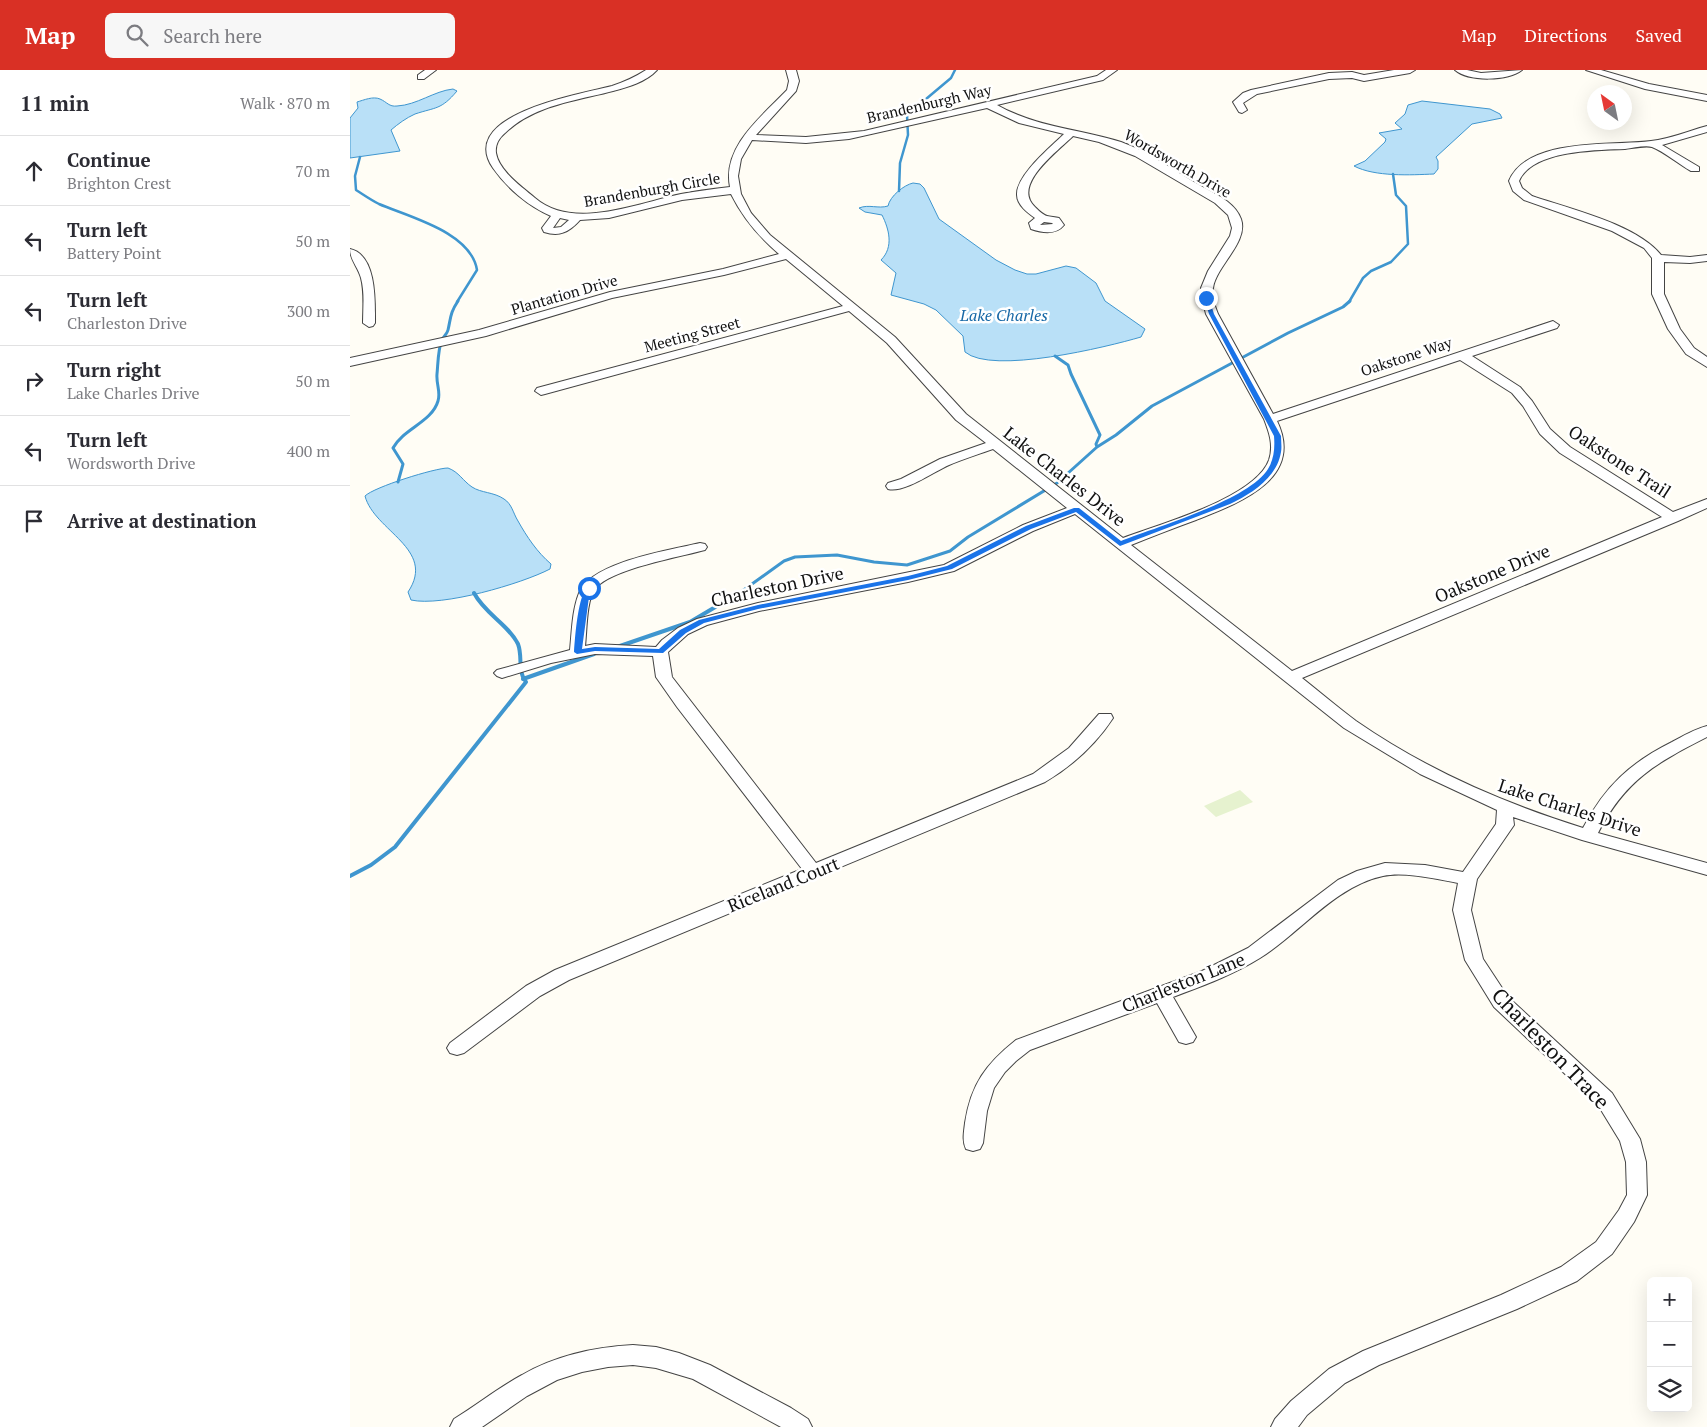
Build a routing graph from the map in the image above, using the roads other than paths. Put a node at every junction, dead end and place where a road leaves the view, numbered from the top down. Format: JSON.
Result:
{"nodes":[{"id":1,"x":431,"y":70,"type":"edge"},
{"id":2,"x":652,"y":70,"type":"edge"},
{"id":3,"x":790,"y":70,"type":"edge"},
{"id":4,"x":1112,"y":70,"type":"edge"},
{"id":5,"x":1410,"y":70,"type":"edge"},
{"id":6,"x":1460,"y":70,"type":"edge"},
{"id":7,"x":1517,"y":70,"type":"edge"},
{"id":8,"x":1591,"y":70,"type":"edge"},
{"id":9,"x":421,"y":77,"type":"dead end"},
{"id":10,"x":1707,"y":98,"type":"edge"},
{"id":11,"x":989,"y":105,"type":"junction"},
{"id":12,"x":1242,"y":110,"type":"dead end"},
{"id":13,"x":1707,"y":129,"type":"edge"},
{"id":14,"x":1070,"y":134,"type":"junction"},
{"id":15,"x":749,"y":137,"type":"junction"},
{"id":16,"x":1653,"y":144,"type":"junction"},
{"id":17,"x":1695,"y":170,"type":"dead end"},
{"id":18,"x":735,"y":190,"type":"junction"},
{"id":19,"x":557,"y":215,"type":"junction"},
{"id":20,"x":577,"y":217,"type":"junction"},
{"id":21,"x":1042,"y":219,"type":"dead end"},
{"id":22,"x":350,"y":252,"type":"edge"},
{"id":23,"x":787,"y":255,"type":"junction"},
{"id":24,"x":1658,"y":258,"type":"junction"},
{"id":25,"x":1707,"y":258,"type":"edge"},
{"id":26,"x":852,"y":307,"type":"junction"},
{"id":27,"x":370,"y":323,"type":"dead end"},
{"id":28,"x":1553,"y":325,"type":"dead end"},
{"id":29,"x":1461,"y":355,"type":"junction"},
{"id":30,"x":350,"y":362,"type":"edge"},
{"id":31,"x":1707,"y":363,"type":"edge"},
{"id":32,"x":541,"y":391,"type":"dead end"},
{"id":33,"x":1270,"y":418,"type":"junction"},
{"id":34,"x":995,"y":444,"type":"junction"},
{"id":35,"x":893,"y":486,"type":"dead end"},
{"id":36,"x":1707,"y":504,"type":"edge"},
{"id":37,"x":1076,"y":509,"type":"junction"},
{"id":38,"x":1673,"y":518,"type":"junction"},
{"id":39,"x":1120,"y":544,"type":"junction"},
{"id":40,"x":700,"y":547,"type":"dead end"},
{"id":41,"x":577,"y":652,"type":"junction"},
{"id":42,"x":660,"y":652,"type":"junction"},
{"id":43,"x":502,"y":673,"type":"dead end"},
{"id":44,"x":1291,"y":677,"type":"junction"},
{"id":45,"x":1105,"y":718,"type":"dead end"},
{"id":46,"x":1707,"y":732,"type":"edge"},
{"id":47,"x":1505,"y":808,"type":"junction"},
{"id":48,"x":1588,"y":836,"type":"junction"},
{"id":49,"x":1707,"y":869,"type":"edge"},
{"id":50,"x":813,"y":871,"type":"junction"},
{"id":51,"x":1468,"y":879,"type":"junction"},
{"id":52,"x":1161,"y":993,"type":"junction"},
{"id":53,"x":1186,"y":1037,"type":"dead end"},
{"id":54,"x":457,"y":1048,"type":"dead end"},
{"id":55,"x":972,"y":1143,"type":"dead end"},
{"id":56,"x":462,"y":1427,"type":"edge"},
{"id":57,"x":800,"y":1427,"type":"edge"},
{"id":58,"x":1283,"y":1427,"type":"edge"}],
"edges":[{"from":1,"to":9,"type":"street"},
{"from":2,"to":19,"type":"street","name":"Brandenburgh Circle"},
{"from":3,"to":15,"type":"street","name":"Lake Charles Drive"},
{"from":4,"to":11,"type":"street","name":"Brandenburgh Way"},
{"from":5,"to":12,"type":"street"},
{"from":6,"to":7,"type":"street"},
{"from":8,"to":10,"type":"street"},
{"from":11,"to":14,"type":"street","name":"Wordsworth Drive"},
{"from":11,"to":15,"type":"street","name":"Brandenburgh Way"},
{"from":13,"to":16,"type":"street"},
{"from":14,"to":21,"type":"street"},
{"from":14,"to":33,"type":"street","name":"Wordsworth Drive"},
{"from":15,"to":18,"type":"street","name":"Lake Charles Drive"},
{"from":16,"to":17,"type":"street"},
{"from":16,"to":24,"type":"street"},
{"from":18,"to":20,"type":"street","name":"Brandenburgh Circle"},
{"from":18,"to":23,"type":"street","name":"Lake Charles Drive"},
{"from":19,"to":20,"type":"street","name":"Brandenburgh Circle"},
{"from":19,"to":20,"type":"street"},
{"from":22,"to":27,"type":"street"},
{"from":23,"to":26,"type":"street","name":"Lake Charles Drive"},
{"from":23,"to":30,"type":"street","name":"Plantation Drive"},
{"from":24,"to":25,"type":"street"},
{"from":24,"to":31,"type":"street"},
{"from":26,"to":32,"type":"street","name":"Meeting Street"},
{"from":26,"to":34,"type":"street","name":"Lake Charles Drive"},
{"from":28,"to":29,"type":"street","name":"Oakstone Way"},
{"from":29,"to":33,"type":"street","name":"Oakstone Way"},
{"from":29,"to":38,"type":"street","name":"Oakstone Trail"},
{"from":33,"to":39,"type":"street","name":"Wordsworth Drive"},
{"from":34,"to":35,"type":"street"},
{"from":34,"to":37,"type":"street","name":"Lake Charles Drive"},
{"from":36,"to":38,"type":"street","name":"Oakstone Drive"},
{"from":37,"to":39,"type":"street","name":"Lake Charles Drive"},
{"from":37,"to":42,"type":"street","name":"Charleston Drive"},
{"from":38,"to":44,"type":"street","name":"Oakstone Drive"},
{"from":39,"to":44,"type":"street","name":"Lake Charles Drive"},
{"from":40,"to":41,"type":"street"},
{"from":41,"to":42,"type":"street"},
{"from":41,"to":43,"type":"street"},
{"from":42,"to":50,"type":"street"},
{"from":44,"to":47,"type":"street","name":"Lake Charles Drive"},
{"from":45,"to":50,"type":"street","name":"Riceland Court"},
{"from":46,"to":48,"type":"street"},
{"from":47,"to":48,"type":"street","name":"Lake Charles Drive"},
{"from":47,"to":51,"type":"street","name":"Charleston Trace"},
{"from":48,"to":49,"type":"street","name":"Lake Charles Drive"},
{"from":50,"to":54,"type":"street","name":"Riceland Court"},
{"from":51,"to":52,"type":"street","name":"Charleston Lane"},
{"from":51,"to":58,"type":"street","name":"Charleston Trace"},
{"from":52,"to":53,"type":"street"},
{"from":52,"to":55,"type":"street","name":"Charleston Lane"},
{"from":56,"to":57,"type":"street"}]}
